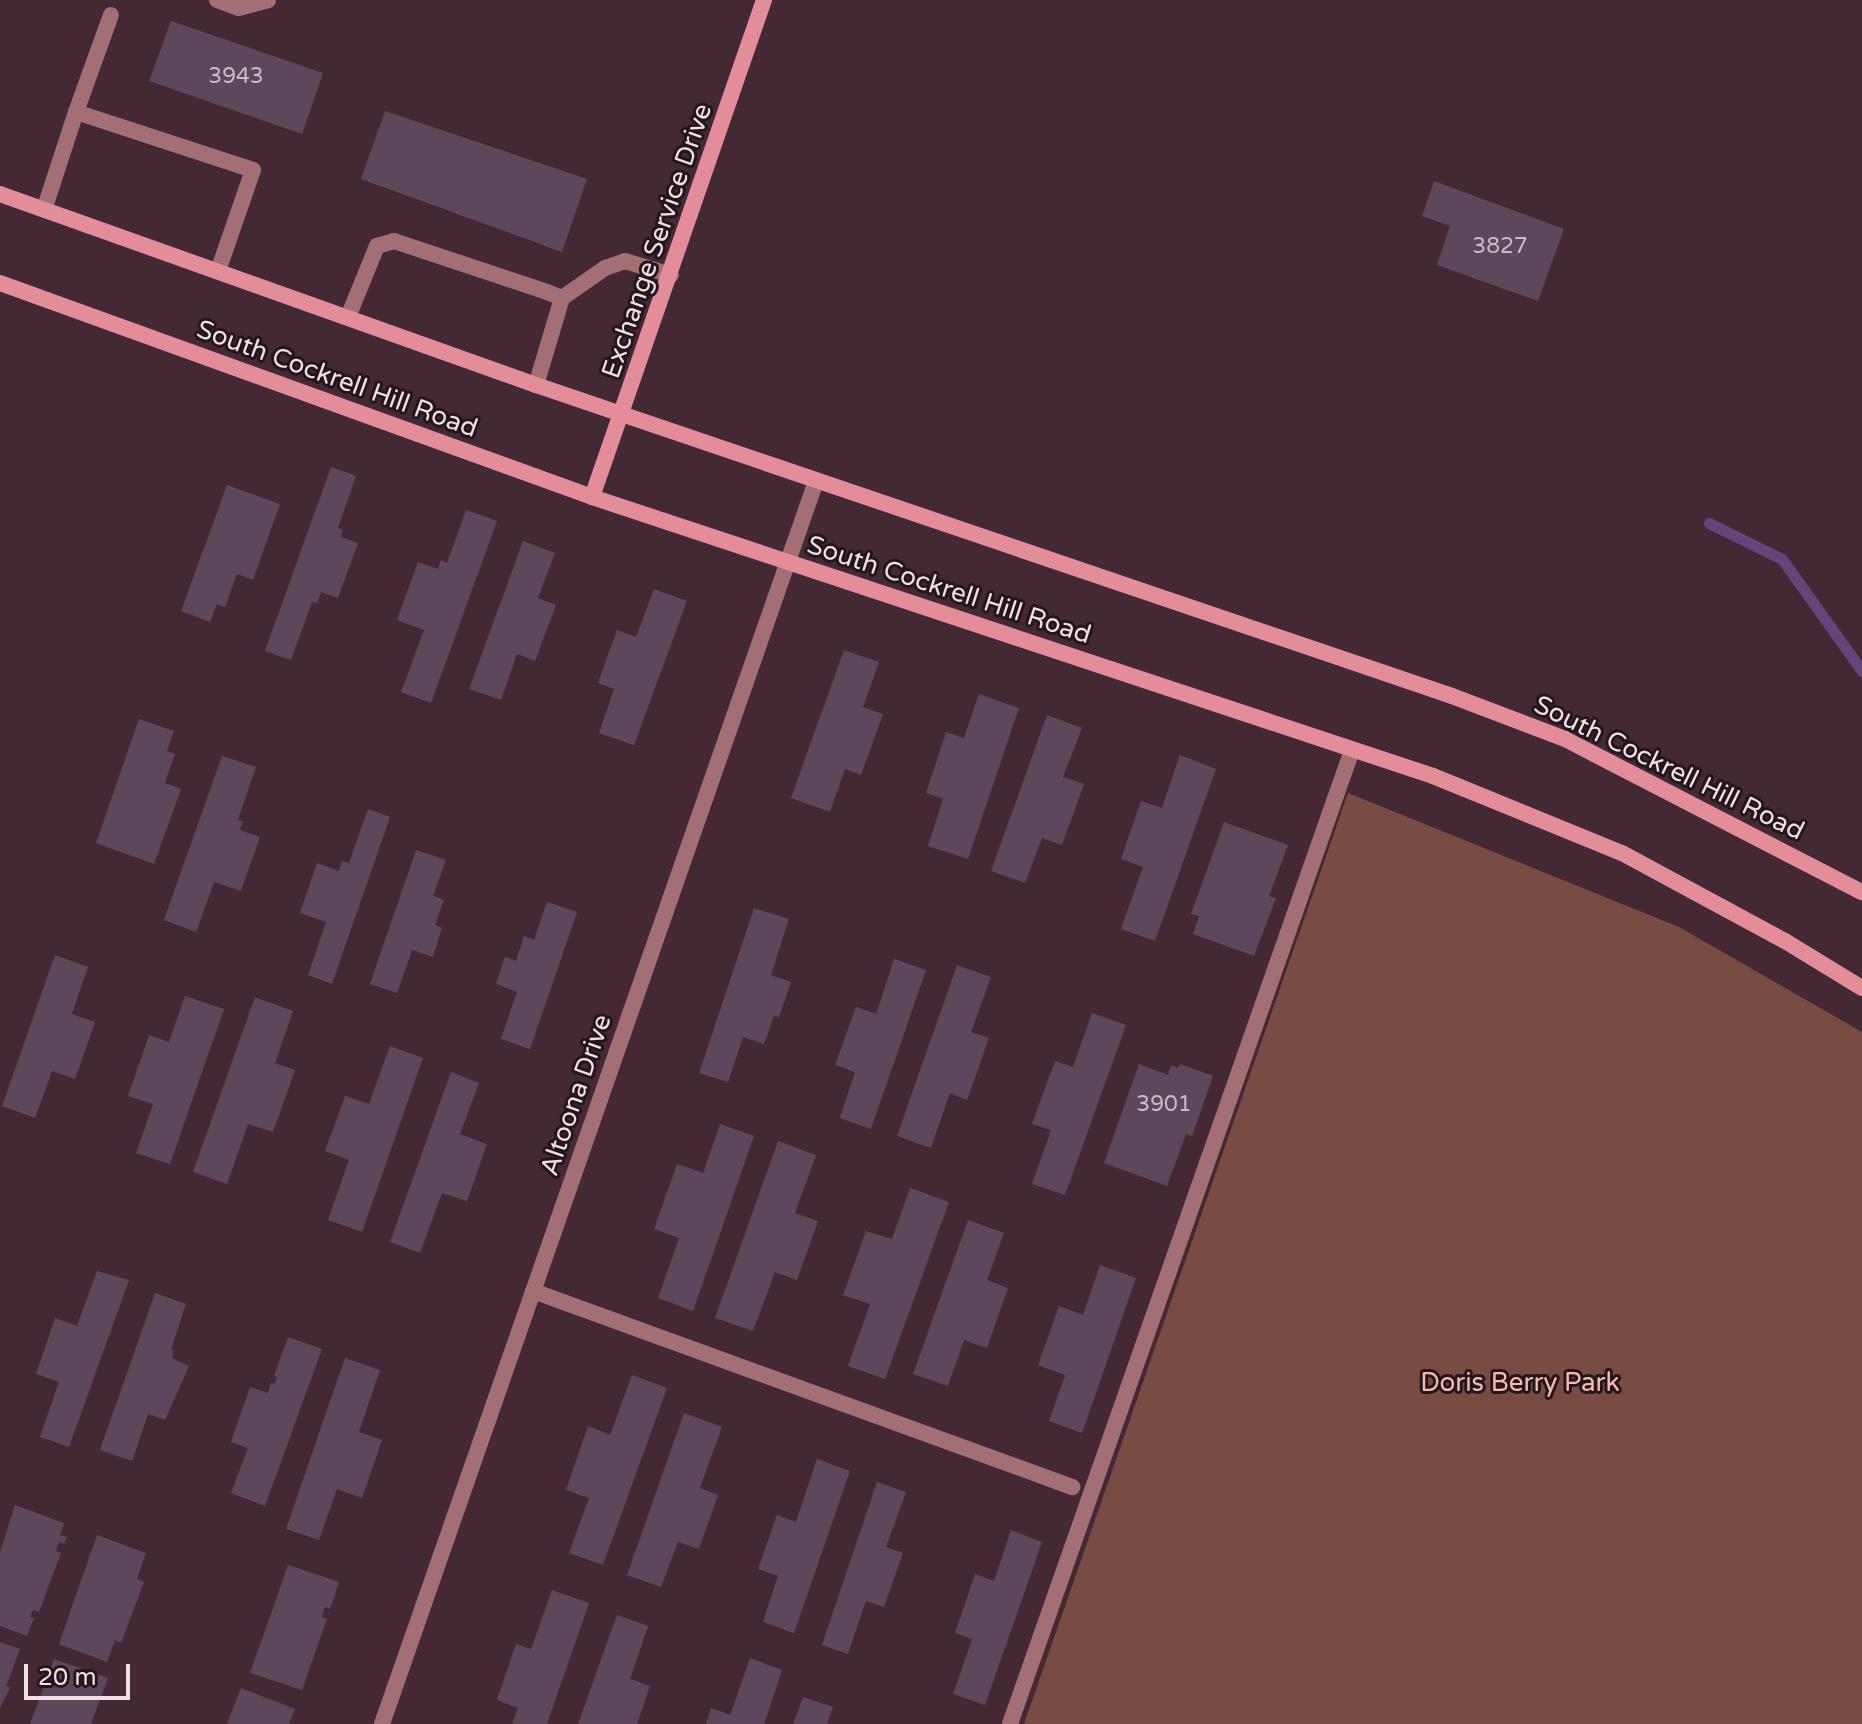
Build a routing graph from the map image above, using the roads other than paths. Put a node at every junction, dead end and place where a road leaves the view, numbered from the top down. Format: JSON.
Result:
{"nodes":[{"id":1,"x":217,"y":0,"type":"edge"},
{"id":2,"x":268,"y":0,"type":"edge"},
{"id":3,"x":764,"y":0,"type":"edge"},
{"id":4,"x":111,"y":15,"type":"dead end"},
{"id":5,"x":76,"y":112,"type":"junction"},
{"id":6,"x":0,"y":194,"type":"edge"},
{"id":7,"x":44,"y":210,"type":"junction"},
{"id":8,"x":218,"y":271,"type":"junction"},
{"id":9,"x":671,"y":275,"type":"junction"},
{"id":10,"x":0,"y":283,"type":"edge"},
{"id":11,"x":562,"y":298,"type":"junction"},
{"id":12,"x":348,"y":317,"type":"junction"},
{"id":13,"x":536,"y":385,"type":"junction"},
{"id":14,"x":623,"y":414,"type":"junction"},
{"id":15,"x":816,"y":481,"type":"junction"},
{"id":16,"x":592,"y":497,"type":"junction"},
{"id":17,"x":788,"y":561,"type":"junction"},
{"id":18,"x":1352,"y":750,"type":"junction"},
{"id":19,"x":1862,"y":892,"type":"edge"},
{"id":20,"x":1862,"y":988,"type":"edge"},
{"id":21,"x":533,"y":1291,"type":"junction"},
{"id":22,"x":1072,"y":1487,"type":"dead end"},
{"id":23,"x":382,"y":1724,"type":"edge"},
{"id":24,"x":1010,"y":1724,"type":"edge"}],
"edges":[{"from":1,"to":2,"type":"street"},
{"from":3,"to":9,"type":"main road","name":"Exchange Service Drive"},
{"from":4,"to":5,"type":"street"},
{"from":5,"to":7,"type":"street"},
{"from":5,"to":8,"type":"street"},
{"from":6,"to":7,"type":"main road","name":"South Cockrell Hill Road"},
{"from":7,"to":8,"type":"main road","name":"South Cockrell Hill Road"},
{"from":8,"to":12,"type":"main road","name":"South Cockrell Hill Road"},
{"from":9,"to":11,"type":"street"},
{"from":9,"to":14,"type":"main road","name":"Exchange Service Drive"},
{"from":10,"to":16,"type":"main road","name":"South Cockrell Hill Road"},
{"from":11,"to":12,"type":"street"},
{"from":11,"to":13,"type":"street"},
{"from":12,"to":13,"type":"main road","name":"South Cockrell Hill Road"},
{"from":13,"to":14,"type":"main road","name":"South Cockrell Hill Road"},
{"from":14,"to":15,"type":"main road","name":"South Cockrell Hill Road"},
{"from":14,"to":16,"type":"main road","name":"Exchange Service Drive"},
{"from":15,"to":17,"type":"street","name":"Altoona Drive"},
{"from":15,"to":19,"type":"main road","name":"South Cockrell Hill Road"},
{"from":16,"to":17,"type":"main road","name":"South Cockrell Hill Road"},
{"from":17,"to":18,"type":"main road","name":"South Cockrell Hill Road"},
{"from":17,"to":21,"type":"street","name":"Altoona Drive"},
{"from":18,"to":20,"type":"main road","name":"South Cockrell Hill Road"},
{"from":18,"to":24,"type":"street"},
{"from":21,"to":22,"type":"street"},
{"from":21,"to":23,"type":"street","name":"Altoona Drive"}]}
